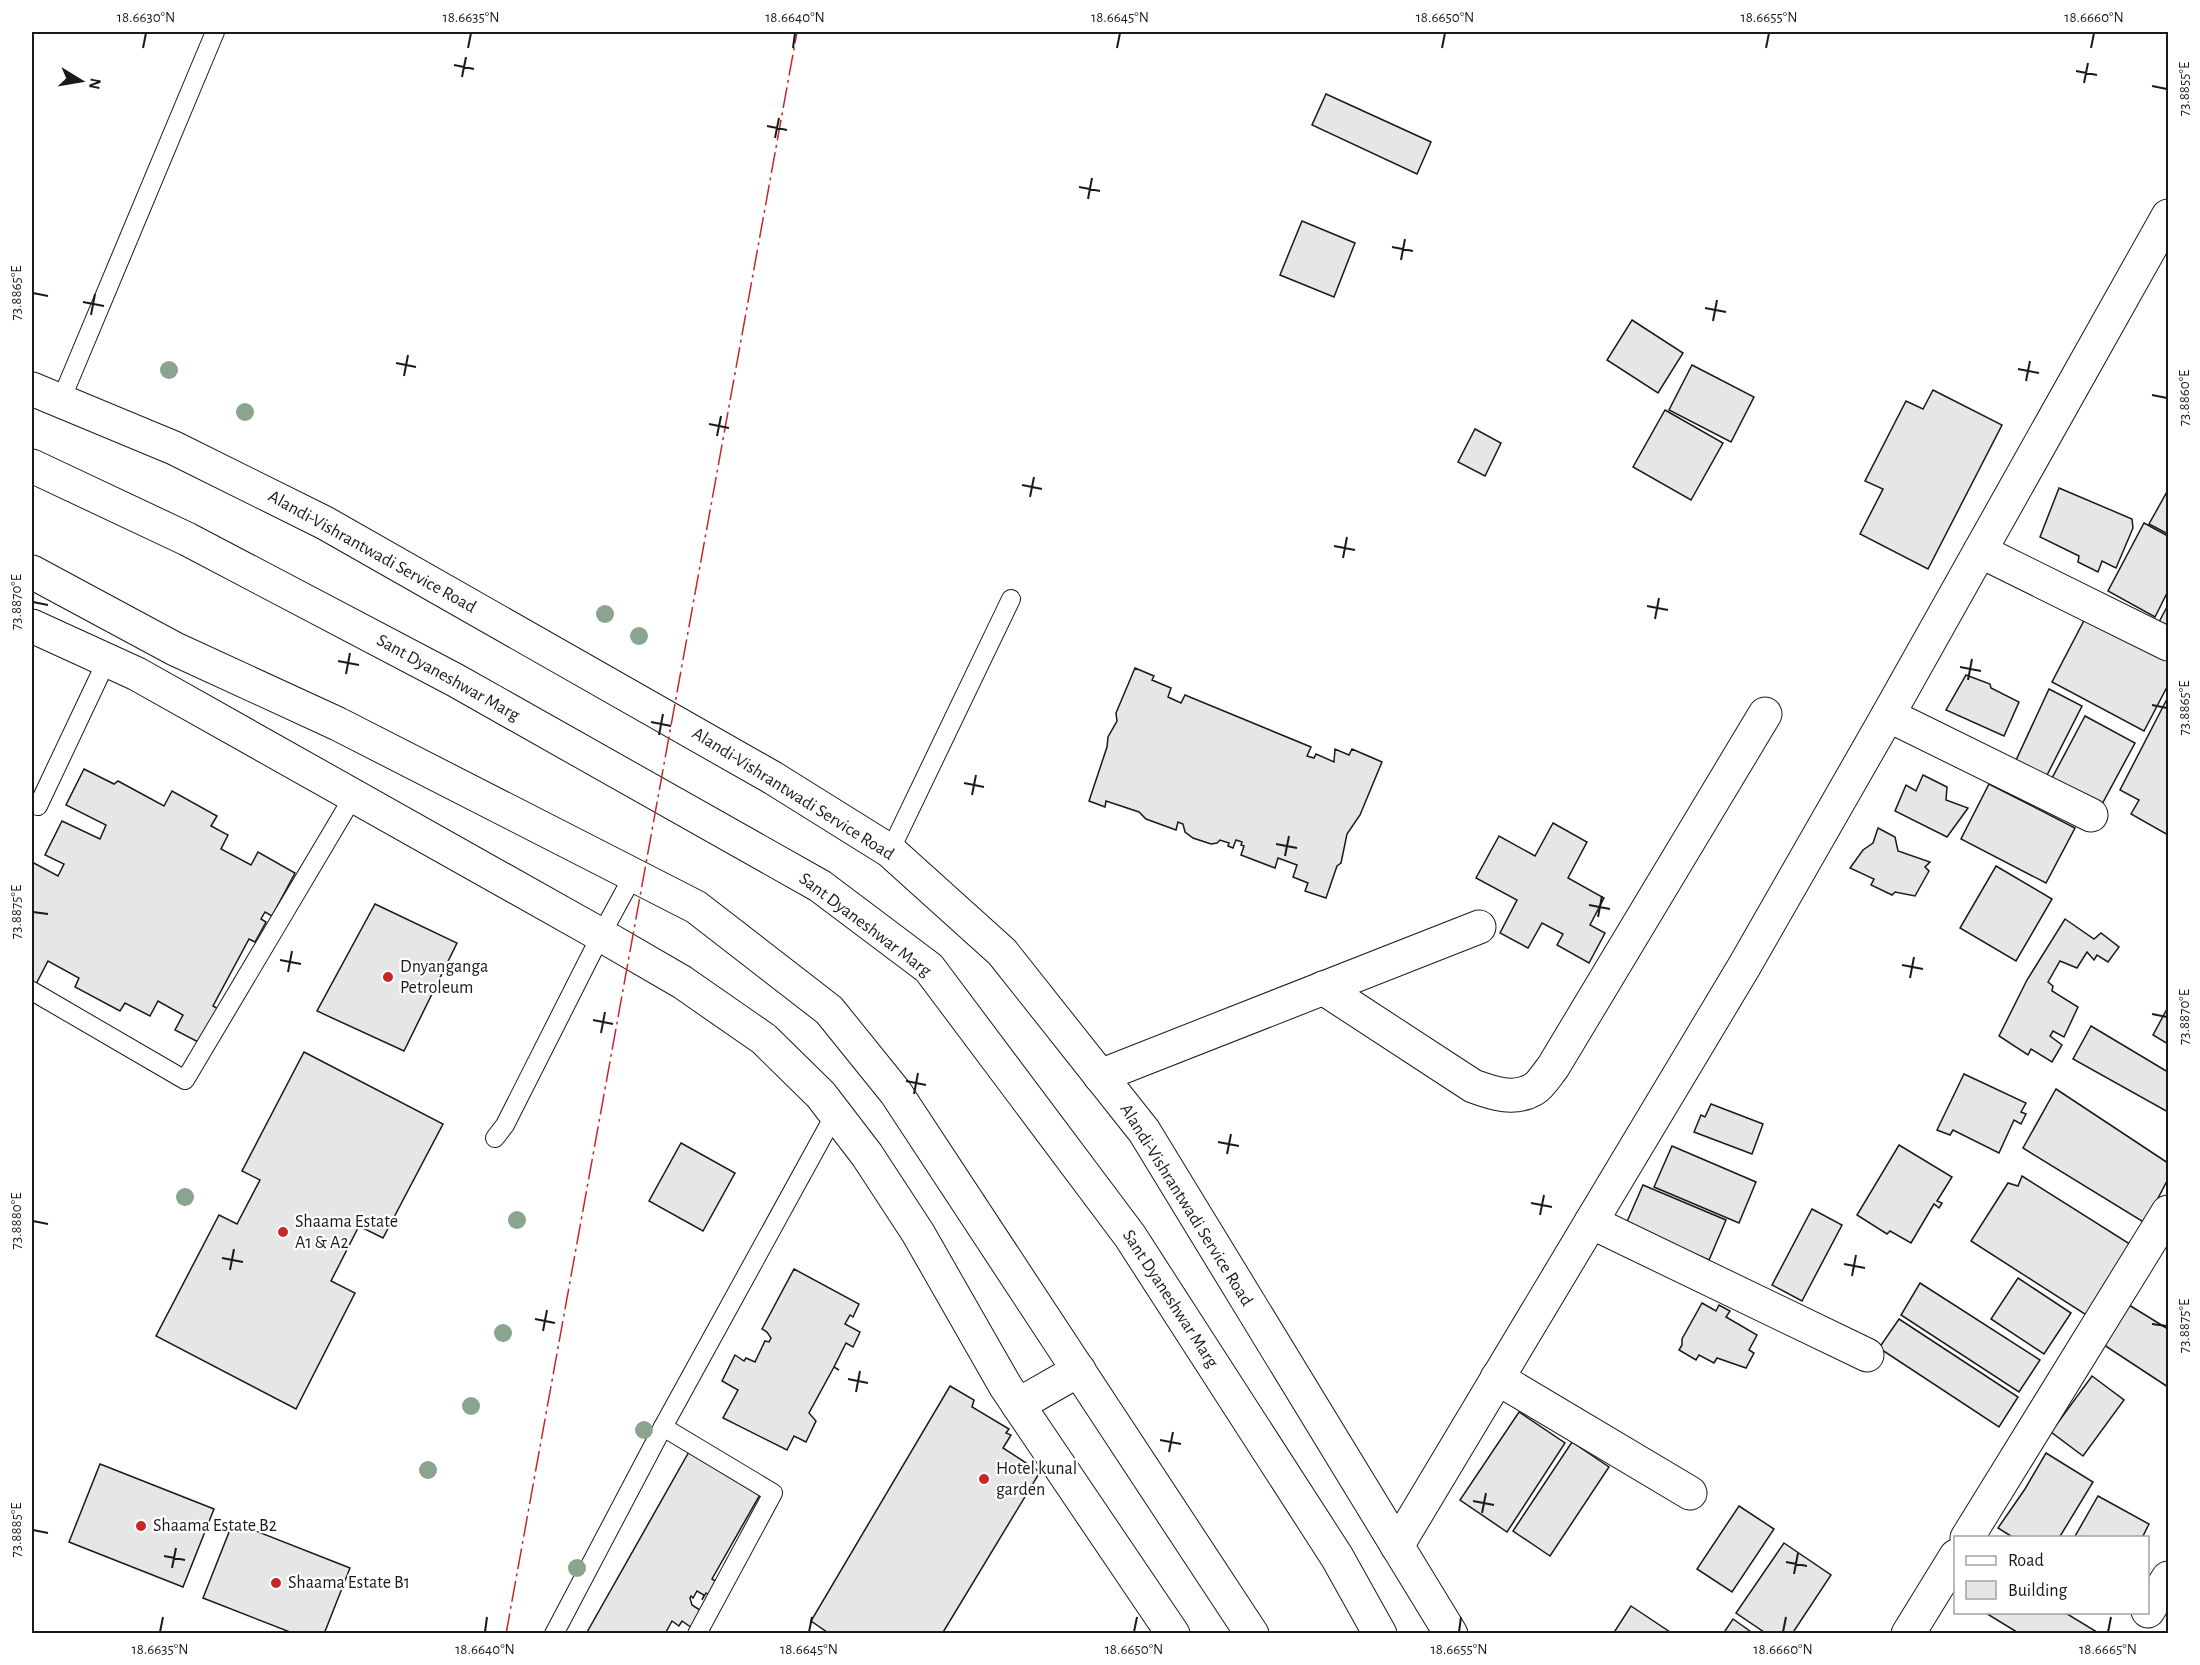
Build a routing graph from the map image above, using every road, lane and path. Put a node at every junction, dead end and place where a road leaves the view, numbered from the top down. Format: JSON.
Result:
{"nodes":[{"id":1,"x":215,"y":32,"type":"edge"},
{"id":2,"x":2169,"y":216,"type":"edge"},
{"id":3,"x":46,"y":395,"type":"edge"},
{"id":4,"x":32,"y":466,"type":"edge"},
{"id":5,"x":1980,"y":551,"type":"junction"},
{"id":6,"x":32,"y":572,"type":"edge"},
{"id":7,"x":1011,"y":599,"type":"dead end"},
{"id":8,"x":32,"y":626,"type":"edge"},
{"id":9,"x":2169,"y":644,"type":"edge"},
{"id":10,"x":107,"y":660,"type":"junction"},
{"id":11,"x":1765,"y":714,"type":"dead end"},
{"id":12,"x":1888,"y":715,"type":"junction"},
{"id":13,"x":353,"y":797,"type":"junction"},
{"id":14,"x":38,"y":806,"type":"dead end"},
{"id":15,"x":2091,"y":815,"type":"dead end"},
{"id":16,"x":890,"y":851,"type":"junction"},
{"id":17,"x":633,"y":876,"type":"junction"},
{"id":18,"x":1479,"y":927,"type":"dead end"},
{"id":19,"x":601,"y":935,"type":"junction"},
{"id":20,"x":1323,"y":988,"type":"junction"},
{"id":21,"x":32,"y":991,"type":"edge"},
{"id":22,"x":1100,"y":1076,"type":"junction"},
{"id":23,"x":835,"y":1114,"type":"junction"},
{"id":24,"x":495,"y":1138,"type":"dead end"},
{"id":25,"x":2169,"y":1212,"type":"edge"},
{"id":26,"x":1591,"y":1222,"type":"junction"},
{"id":27,"x":1868,"y":1355,"type":"dead end"},
{"id":28,"x":1079,"y":1370,"type":"junction"},
{"id":29,"x":1497,"y":1378,"type":"junction"},
{"id":30,"x":1018,"y":1404,"type":"junction"},
{"id":31,"x":663,"y":1427,"type":"junction"},
{"id":32,"x":1690,"y":1493,"type":"dead end"},
{"id":33,"x":1968,"y":1536,"type":"edge"},
{"id":34,"x":1397,"y":1546,"type":"junction"},
{"id":35,"x":1954,"y":1560,"type":"edge"},
{"id":36,"x":2169,"y":1578,"type":"edge"},
{"id":37,"x":2149,"y":1609,"type":"edge"},
{"id":38,"x":2146,"y":1614,"type":"edge"},
{"id":39,"x":554,"y":1634,"type":"edge"},
{"id":40,"x":697,"y":1634,"type":"edge"},
{"id":41,"x":1173,"y":1634,"type":"edge"},
{"id":42,"x":1252,"y":1634,"type":"edge"},
{"id":43,"x":1380,"y":1634,"type":"edge"},
{"id":44,"x":1451,"y":1634,"type":"edge"},
{"id":45,"x":1908,"y":1634,"type":"edge"},
{"id":46,"x":2133,"y":1634,"type":"edge"}],
"edges":[{"from":1,"to":3,"type":"lane"},
{"from":2,"to":5,"type":"street"},
{"from":3,"to":16,"type":"street","name":"Alandi-Vishrantwadi Service Road"},
{"from":4,"to":43,"type":"street","name":"Sant Dyaneshwar Marg"},
{"from":5,"to":9,"type":"street"},
{"from":5,"to":12,"type":"street"},
{"from":6,"to":17,"type":"street"},
{"from":7,"to":16,"type":"lane"},
{"from":8,"to":10,"type":"street"},
{"from":10,"to":13,"type":"street"},
{"from":10,"to":14,"type":"lane"},
{"from":11,"to":20,"type":"street"},
{"from":12,"to":15,"type":"street"},
{"from":12,"to":26,"type":"street"},
{"from":13,"to":19,"type":"street"},
{"from":13,"to":21,"type":"lane"},
{"from":16,"to":22,"type":"street","name":"Alandi-Vishrantwadi Service Road"},
{"from":17,"to":19,"type":"lane"},
{"from":17,"to":28,"type":"street"},
{"from":18,"to":20,"type":"street"},
{"from":19,"to":23,"type":"street"},
{"from":19,"to":24,"type":"lane"},
{"from":20,"to":22,"type":"street"},
{"from":22,"to":34,"type":"street","name":"Alandi-Vishrantwadi Service Road"},
{"from":23,"to":30,"type":"street"},
{"from":23,"to":31,"type":"lane"},
{"from":25,"to":33,"type":"street"},
{"from":26,"to":27,"type":"street"},
{"from":26,"to":29,"type":"street"},
{"from":28,"to":30,"type":"street"},
{"from":28,"to":42,"type":"street"},
{"from":29,"to":32,"type":"street"},
{"from":29,"to":34,"type":"street"},
{"from":30,"to":41,"type":"street"},
{"from":31,"to":39,"type":"lane"},
{"from":31,"to":40,"type":"lane"},
{"from":34,"to":44,"type":"street","name":"Alandi-Vishrantwadi Service Road"},
{"from":35,"to":45,"type":"street"},
{"from":36,"to":37,"type":"street"},
{"from":38,"to":46,"type":"street"}]}
